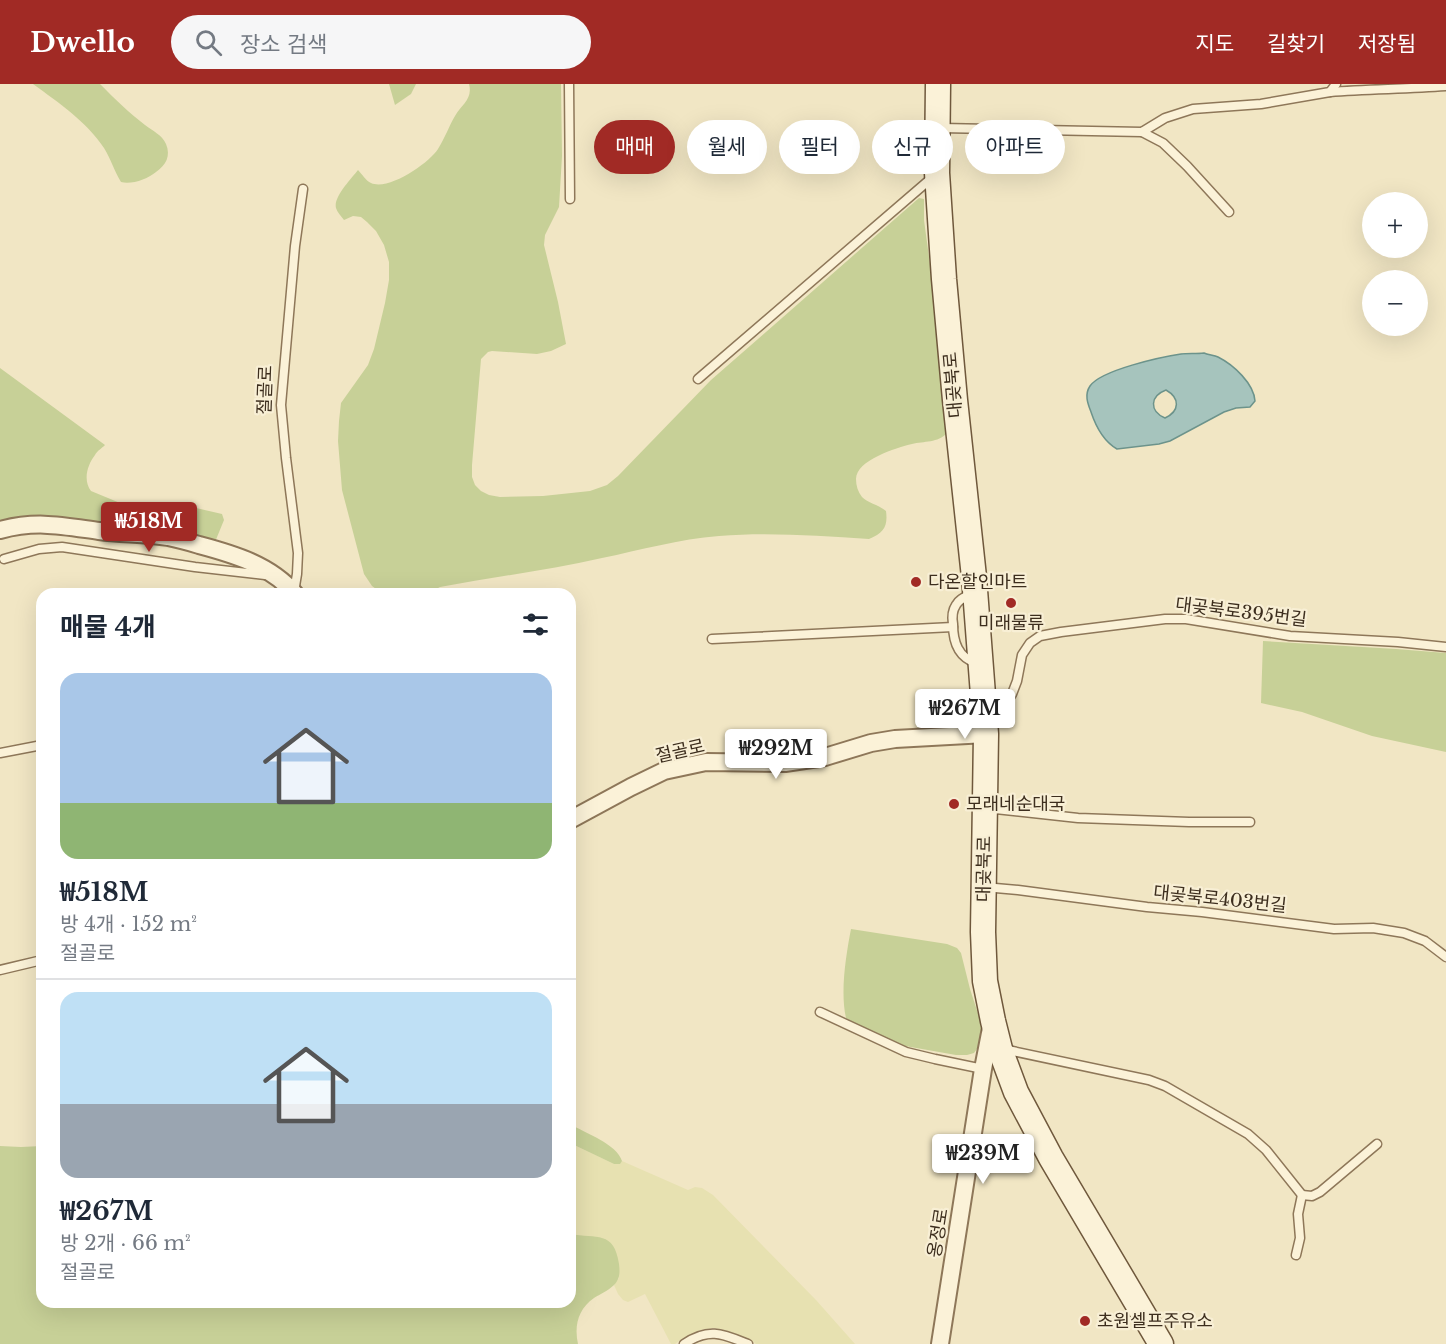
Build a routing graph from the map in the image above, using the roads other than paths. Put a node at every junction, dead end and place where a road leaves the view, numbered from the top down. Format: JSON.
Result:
{"nodes":[{"id":1,"x":569,"y":84,"type":"edge"},
{"id":2,"x":938,"y":84,"type":"edge"},
{"id":3,"x":1336,"y":84,"type":"edge"},
{"id":4,"x":1446,"y":86,"type":"edge"},
{"id":5,"x":1330,"y":92,"type":"junction"},
{"id":6,"x":937,"y":120,"type":"edge"},
{"id":7,"x":953,"y":128,"type":"edge"},
{"id":8,"x":1142,"y":132,"type":"junction"},
{"id":9,"x":936,"y":174,"type":"edge"},
{"id":10,"x":937,"y":174,"type":"edge"},
{"id":11,"x":303,"y":189,"type":"dead end"},
{"id":12,"x":570,"y":199,"type":"dead end"},
{"id":13,"x":1229,"y":212,"type":"dead end"},
{"id":14,"x":698,"y":379,"type":"dead end"},
{"id":15,"x":0,"y":530,"type":"edge"},
{"id":16,"x":4,"y":559,"type":"dead end"},
{"id":17,"x":274,"y":576,"type":"junction"},
{"id":18,"x":290,"y":588,"type":"edge"},
{"id":19,"x":295,"y":588,"type":"edge"},
{"id":20,"x":975,"y":593,"type":"junction"},
{"id":21,"x":953,"y":627,"type":"junction"},
{"id":22,"x":711,"y":639,"type":"dead end"},
{"id":23,"x":1446,"y":647,"type":"edge"},
{"id":24,"x":980,"y":665,"type":"junction"},
{"id":25,"x":986,"y":734,"type":"junction"},
{"id":26,"x":36,"y":746,"type":"edge"},
{"id":27,"x":0,"y":753,"type":"edge"},
{"id":28,"x":986,"y":808,"type":"junction"},
{"id":29,"x":576,"y":817,"type":"edge"},
{"id":30,"x":1250,"y":822,"type":"dead end"},
{"id":31,"x":984,"y":887,"type":"junction"},
{"id":32,"x":1446,"y":957,"type":"edge"},
{"id":33,"x":36,"y":961,"type":"edge"},
{"id":34,"x":0,"y":970,"type":"edge"},
{"id":35,"x":820,"y":1012,"type":"dead end"},
{"id":36,"x":993,"y":1021,"type":"junction"},
{"id":37,"x":1000,"y":1049,"type":"junction"},
{"id":38,"x":983,"y":1069,"type":"junction"},
{"id":39,"x":1377,"y":1144,"type":"dead end"},
{"id":40,"x":1302,"y":1195,"type":"junction"},
{"id":41,"x":1296,"y":1256,"type":"dead end"},
{"id":42,"x":684,"y":1344,"type":"edge"},
{"id":43,"x":748,"y":1344,"type":"edge"},
{"id":44,"x":940,"y":1344,"type":"edge"},
{"id":45,"x":1161,"y":1344,"type":"edge"}],
"edges":[{"from":1,"to":12,"type":"lane"},
{"from":2,"to":6,"type":"street","name":"대곶북로"},
{"from":3,"to":5,"type":"lane"},
{"from":4,"to":5,"type":"lane"},
{"from":5,"to":8,"type":"lane"},
{"from":7,"to":8,"type":"lane"},
{"from":8,"to":13,"type":"lane"},
{"from":9,"to":14,"type":"lane"},
{"from":10,"to":20,"type":"street","name":"대곶북로"},
{"from":11,"to":19,"type":"lane","name":"절골로"},
{"from":15,"to":17,"type":"street","name":"절골로"},
{"from":16,"to":17,"type":"lane"},
{"from":17,"to":18,"type":"street","name":"절골로"},
{"from":20,"to":21,"type":"lane"},
{"from":20,"to":24,"type":"street","name":"대곶북로"},
{"from":21,"to":22,"type":"lane"},
{"from":21,"to":24,"type":"lane"},
{"from":23,"to":25,"type":"lane","name":"대곶북로395번길"},
{"from":24,"to":25,"type":"street","name":"대곶북로"},
{"from":25,"to":28,"type":"street","name":"대곶북로"},
{"from":25,"to":29,"type":"street","name":"절골로"},
{"from":26,"to":27,"type":"lane"},
{"from":28,"to":30,"type":"lane"},
{"from":28,"to":31,"type":"street","name":"대곶북로"},
{"from":31,"to":32,"type":"lane","name":"대곶북로403번길"},
{"from":31,"to":36,"type":"street","name":"대곶북로"},
{"from":33,"to":34,"type":"lane"},
{"from":35,"to":38,"type":"lane"},
{"from":36,"to":37,"type":"street","name":"대곶북로"},
{"from":36,"to":38,"type":"street","name":"옹정로"},
{"from":37,"to":40,"type":"lane"},
{"from":37,"to":45,"type":"street","name":"대곶북로"},
{"from":38,"to":44,"type":"street","name":"옹정로"},
{"from":39,"to":40,"type":"lane"},
{"from":40,"to":41,"type":"lane"},
{"from":42,"to":43,"type":"lane"}]}
